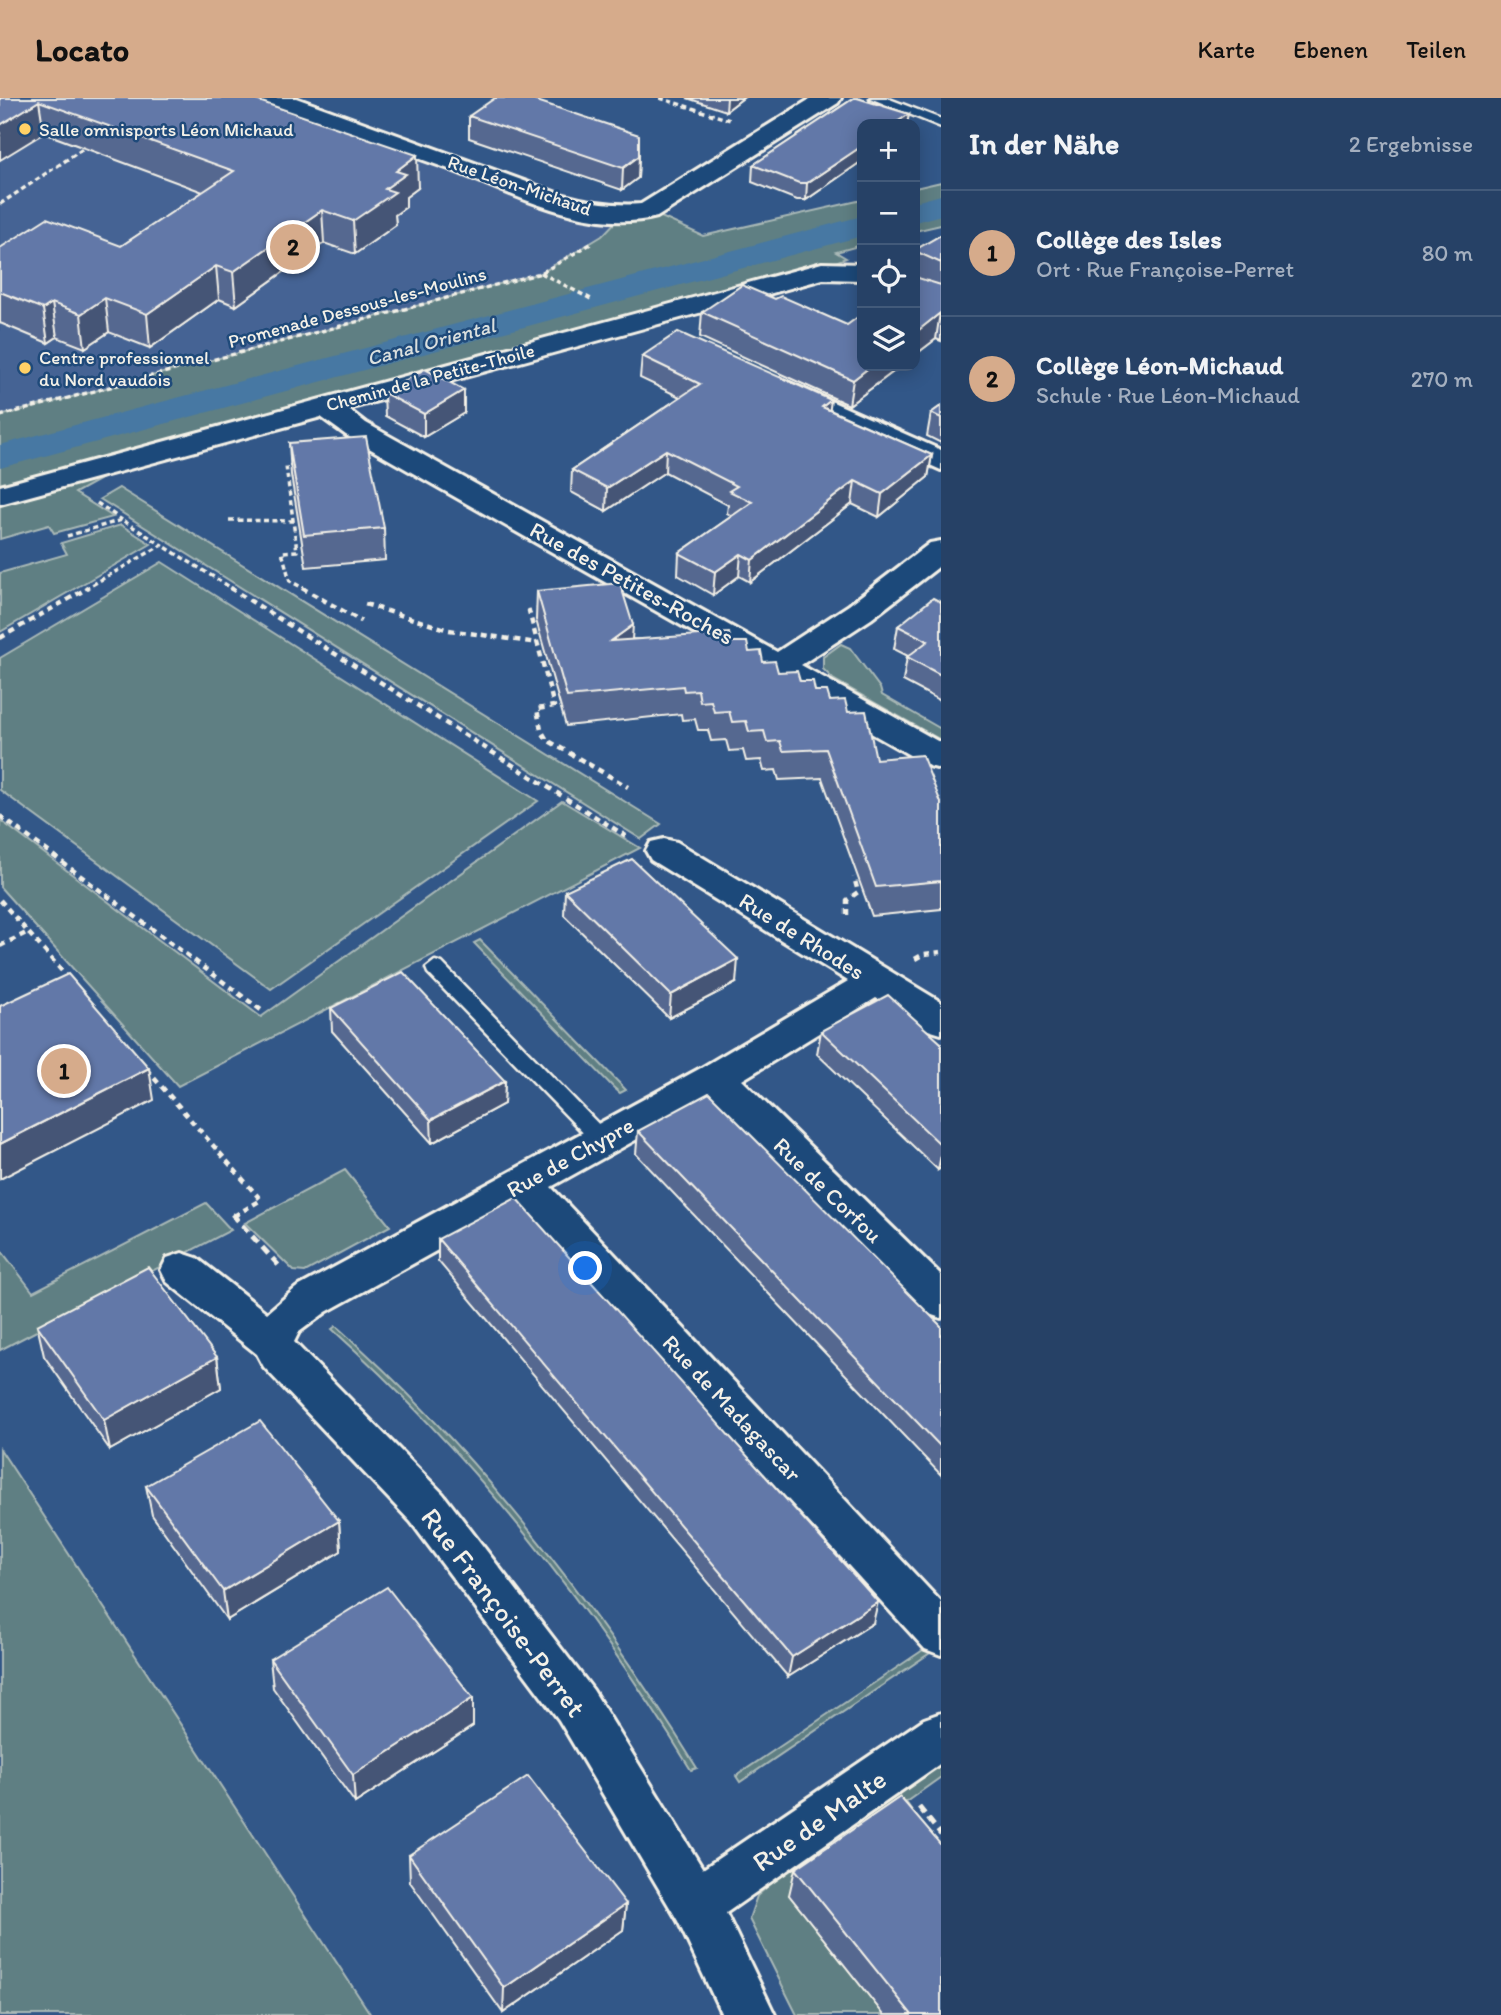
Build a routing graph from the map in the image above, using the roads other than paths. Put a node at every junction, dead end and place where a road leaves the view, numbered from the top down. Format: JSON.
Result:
{"nodes":[{"id":1,"x":272,"y":98,"type":"edge"},
{"id":2,"x":829,"y":98,"type":"edge"},
{"id":3,"x":876,"y":98,"type":"edge"},
{"id":4,"x":941,"y":123,"type":"edge"},
{"id":5,"x":857,"y":272,"type":"edge"},
{"id":6,"x":636,"y":321,"type":"junction"},
{"id":7,"x":671,"y":338,"type":"edge"},
{"id":8,"x":757,"y":377,"type":"edge"},
{"id":9,"x":324,"y":405,"type":"junction"},
{"id":10,"x":941,"y":461,"type":"edge"},
{"id":11,"x":0,"y":495,"type":"edge"},
{"id":12,"x":941,"y":550,"type":"edge"},
{"id":13,"x":779,"y":665,"type":"junction"},
{"id":14,"x":941,"y":758,"type":"edge"},
{"id":15,"x":650,"y":847,"type":"road end"},
{"id":16,"x":435,"y":968,"type":"dead end"},
{"id":17,"x":876,"y":981,"type":"junction"},
{"id":18,"x":941,"y":1020,"type":"edge"},
{"id":19,"x":715,"y":1078,"type":"junction"},
{"id":20,"x":601,"y":1139,"type":"junction"},
{"id":21,"x":523,"y":1183,"type":"junction"},
{"id":22,"x":182,"y":1270,"type":"dead end"},
{"id":23,"x":941,"y":1301,"type":"edge"},
{"id":24,"x":273,"y":1342,"type":"junction"},
{"id":25,"x":941,"y":1634,"type":"edge"},
{"id":26,"x":941,"y":1735,"type":"edge"},
{"id":27,"x":696,"y":1904,"type":"junction"},
{"id":28,"x":749,"y":2015,"type":"edge"}],
"edges":[{"from":1,"to":2,"type":"street","name":"Rue Léon-Michaud"},
{"from":3,"to":4,"type":"lane"},
{"from":5,"to":6,"type":"street","name":"Chemin de la Petite-Thoile"},
{"from":6,"to":7,"type":"street"},
{"from":6,"to":9,"type":"street","name":"Chemin de la Petite-Thoile"},
{"from":8,"to":10,"type":"street"},
{"from":9,"to":11,"type":"street","name":"Chemin de la Petite-Thoile"},
{"from":9,"to":13,"type":"street","name":"Rue des Petites-Roches"},
{"from":12,"to":13,"type":"street"},
{"from":13,"to":14,"type":"street","name":"Rue des Petites-Roches"},
{"from":15,"to":17,"type":"street","name":"Rue de Rhodes"},
{"from":16,"to":20,"type":"lane"},
{"from":17,"to":18,"type":"street","name":"Rue de Rhodes"},
{"from":17,"to":19,"type":"street","name":"Rue de Chypre"},
{"from":19,"to":20,"type":"street","name":"Rue de Chypre"},
{"from":19,"to":23,"type":"street","name":"Rue de Corfou"},
{"from":20,"to":21,"type":"street","name":"Rue de Chypre"},
{"from":21,"to":24,"type":"street","name":"Rue de Chypre"},
{"from":21,"to":25,"type":"street","name":"Rue de Madagascar"},
{"from":22,"to":24,"type":"street","name":"Rue Françoise-Perret"},
{"from":24,"to":27,"type":"street","name":"Rue Françoise-Perret"},
{"from":26,"to":27,"type":"street","name":"Rue de Malte"},
{"from":27,"to":28,"type":"street","name":"Rue Françoise-Perret"}]}
